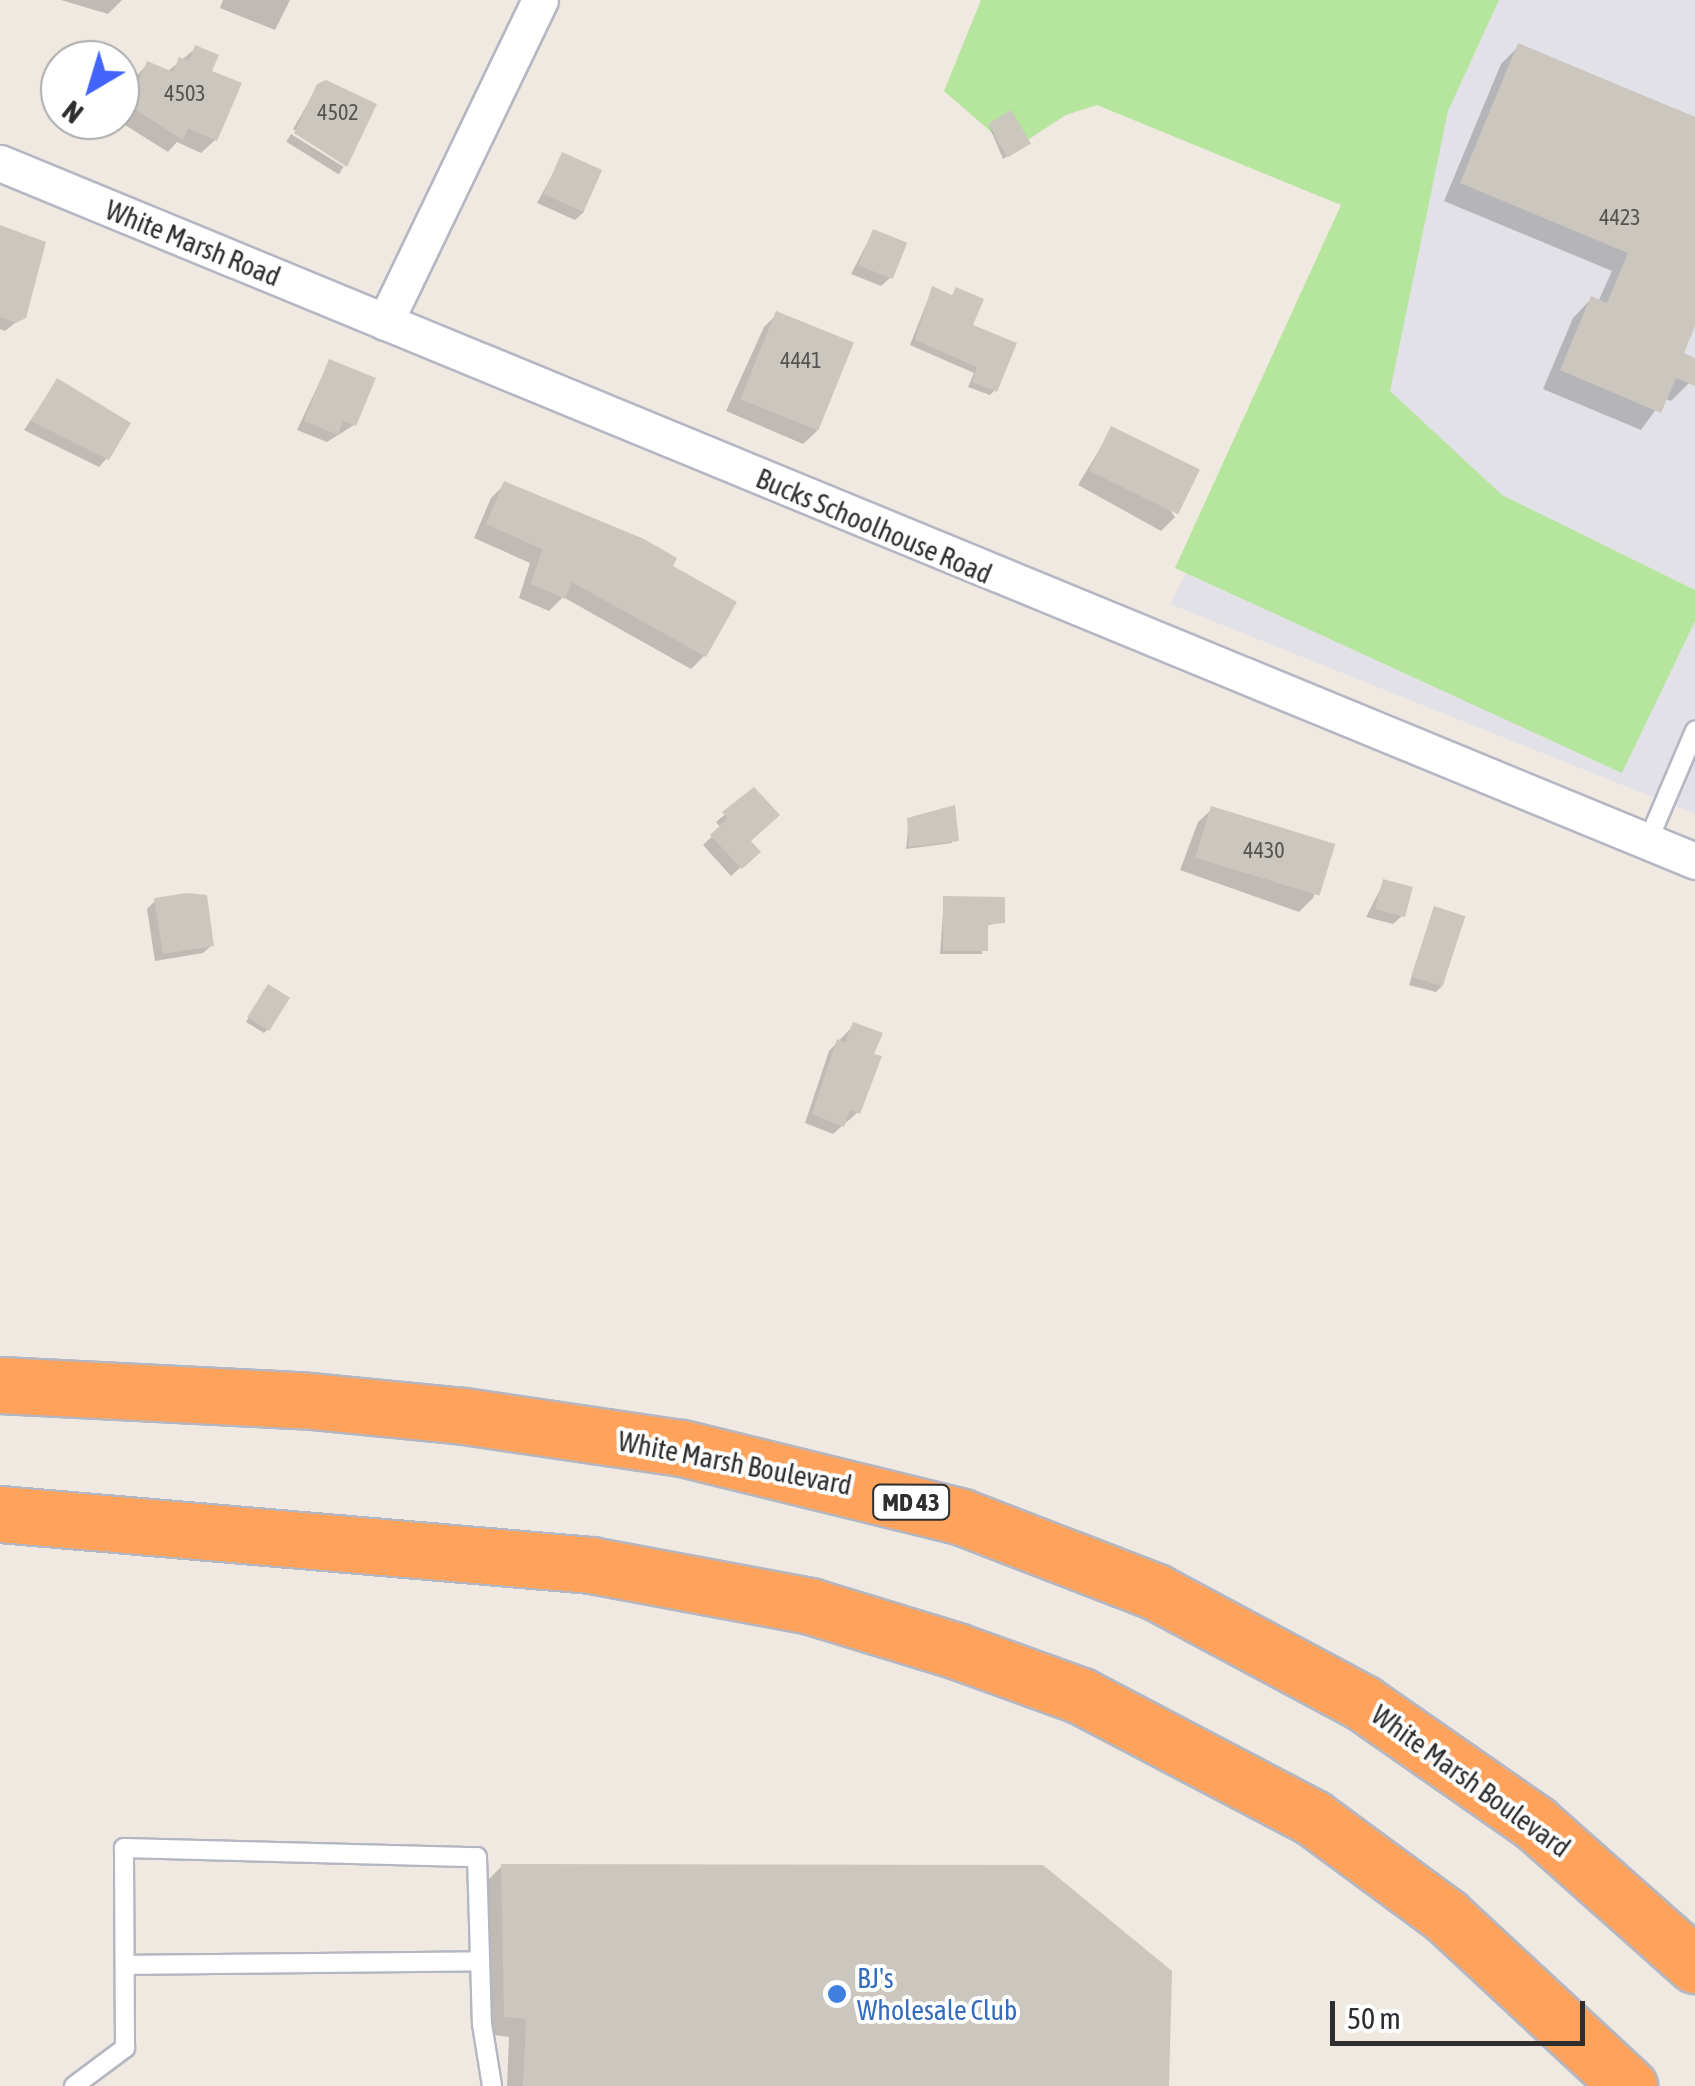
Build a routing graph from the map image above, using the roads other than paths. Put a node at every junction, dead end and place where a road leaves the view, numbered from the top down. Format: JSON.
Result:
{"nodes":[{"id":1,"x":540,"y":0,"type":"edge"},
{"id":2,"x":0,"y":163,"type":"edge"},
{"id":3,"x":385,"y":322,"type":"junction"},
{"id":4,"x":1695,"y":731,"type":"edge"},
{"id":5,"x":1648,"y":841,"type":"junction"},
{"id":6,"x":1695,"y":861,"type":"edge"},
{"id":7,"x":0,"y":1385,"type":"edge"},
{"id":8,"x":0,"y":1514,"type":"edge"},
{"id":9,"x":480,"y":1962,"type":"junction"},
{"id":10,"x":1695,"y":1965,"type":"edge"},
{"id":11,"x":126,"y":1966,"type":"junction"},
{"id":12,"x":74,"y":2086,"type":"edge"},
{"id":13,"x":492,"y":2086,"type":"edge"},
{"id":14,"x":1628,"y":2086,"type":"edge"}],
"edges":[{"from":1,"to":3,"type":"street"},
{"from":2,"to":3,"type":"street","name":"White Marsh Road"},
{"from":3,"to":5,"type":"street","name":"Bucks Schoolhouse Road"},
{"from":4,"to":5,"type":"lane"},
{"from":5,"to":6,"type":"street","name":"Bucks Schoolhouse Road"},
{"from":7,"to":10,"type":"highway","name":"White Marsh Boulevard","number":"MD 43"},
{"from":8,"to":14,"type":"highway"},
{"from":9,"to":11,"type":"lane"},
{"from":9,"to":11,"type":"lane"},
{"from":9,"to":13,"type":"lane"},
{"from":11,"to":12,"type":"lane"}]}
